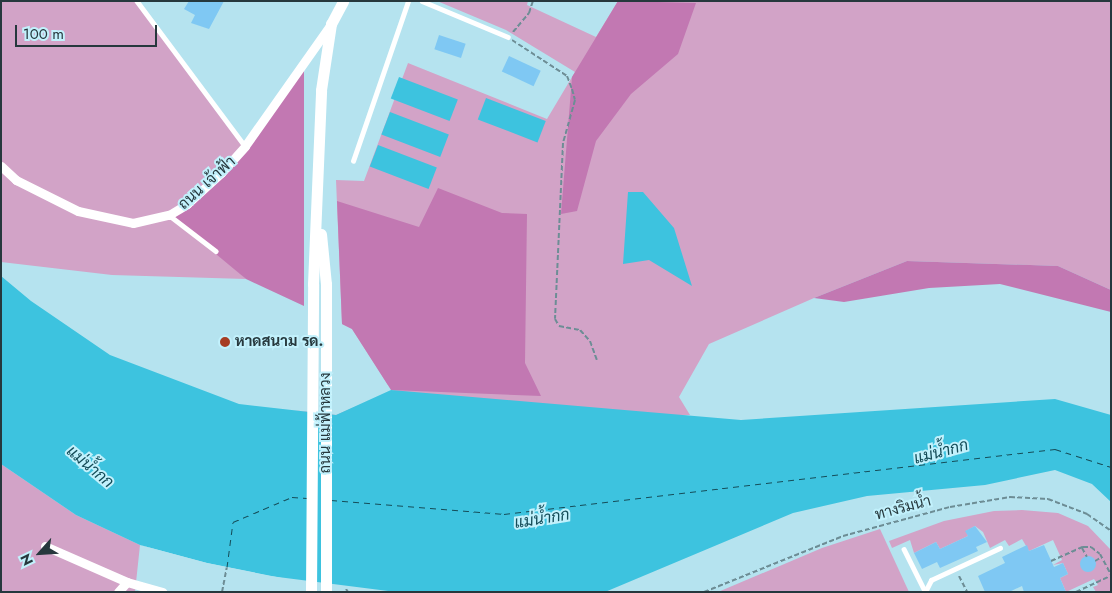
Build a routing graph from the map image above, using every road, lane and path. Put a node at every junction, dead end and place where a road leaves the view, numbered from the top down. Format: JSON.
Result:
{"nodes":[{"id":1,"x":136,"y":1,"type":"edge"},
{"id":2,"x":342,"y":1,"type":"edge"},
{"id":3,"x":408,"y":1,"type":"edge"},
{"id":4,"x":422,"y":1,"type":"edge"},
{"id":5,"x":533,"y":1,"type":"edge"},
{"id":6,"x":331,"y":24,"type":"junction"},
{"id":7,"x":508,"y":37,"type":"junction"},
{"id":8,"x":245,"y":146,"type":"junction"},
{"id":9,"x":353,"y":161,"type":"dead end"},
{"id":10,"x":1,"y":166,"type":"edge"},
{"id":11,"x":318,"y":194,"type":"junction"},
{"id":12,"x":169,"y":215,"type":"junction"},
{"id":13,"x":216,"y":250,"type":"dead end"},
{"id":14,"x":597,"y":360,"type":"dead end"},
{"id":15,"x":1111,"y":531,"type":"edge"},
{"id":16,"x":45,"y":546,"type":"dead end"},
{"id":17,"x":1082,"y":547,"type":"junction"},
{"id":18,"x":1000,"y":548,"type":"dead end"},
{"id":19,"x":904,"y":549,"type":"dead end"},
{"id":20,"x":1086,"y":557,"type":"dead end"},
{"id":21,"x":1102,"y":558,"type":"junction"},
{"id":22,"x":1051,"y":561,"type":"dead end"},
{"id":23,"x":1095,"y":561,"type":"dead end"},
{"id":24,"x":227,"y":567,"type":"dead end"},
{"id":25,"x":959,"y":576,"type":"dead end"},
{"id":26,"x":1111,"y":576,"type":"edge"},
{"id":27,"x":127,"y":582,"type":"junction"},
{"id":28,"x":925,"y":590,"type":"edge"},
{"id":29,"x":118,"y":592,"type":"edge"},
{"id":30,"x":163,"y":592,"type":"edge"},
{"id":31,"x":222,"y":592,"type":"edge"},
{"id":32,"x":311,"y":592,"type":"edge"},
{"id":33,"x":326,"y":592,"type":"edge"},
{"id":34,"x":704,"y":592,"type":"edge"},
{"id":35,"x":967,"y":592,"type":"edge"},
{"id":36,"x":1076,"y":592,"type":"edge"}],
"edges":[{"from":1,"to":8,"type":"lane"},
{"from":2,"to":6,"type":"street","name":"ถนน แม่ฟ้าหลวง"},
{"from":3,"to":9,"type":"lane"},
{"from":4,"to":7,"type":"lane"},
{"from":5,"to":7,"type":"path"},
{"from":6,"to":8,"type":"street","name":"ถนน เจ้าฟ้า"},
{"from":6,"to":11,"type":"street","name":"ถนน แม่ฟ้าหลวง"},
{"from":7,"to":14,"type":"path"},
{"from":8,"to":12,"type":"street","name":"ถนน เจ้าฟ้า"},
{"from":10,"to":12,"type":"street","name":"ถนน เจ้าฟ้า"},
{"from":11,"to":32,"type":"street","name":"ถนน แม่ฟ้าหลวง"},
{"from":11,"to":33,"type":"street","name":"ถนน แม่ฟ้าหลวง"},
{"from":12,"to":13,"type":"lane"},
{"from":15,"to":34,"type":"path","name":"ทางริมน้ำ"},
{"from":16,"to":27,"type":"street"},
{"from":17,"to":20,"type":"path"},
{"from":17,"to":21,"type":"path"},
{"from":17,"to":22,"type":"path"},
{"from":18,"to":28,"type":"lane"},
{"from":19,"to":28,"type":"lane"},
{"from":21,"to":23,"type":"path"},
{"from":21,"to":26,"type":"path"},
{"from":24,"to":31,"type":"path"},
{"from":25,"to":35,"type":"path"},
{"from":26,"to":36,"type":"path"},
{"from":27,"to":29,"type":"street"},
{"from":27,"to":30,"type":"street"}]}
